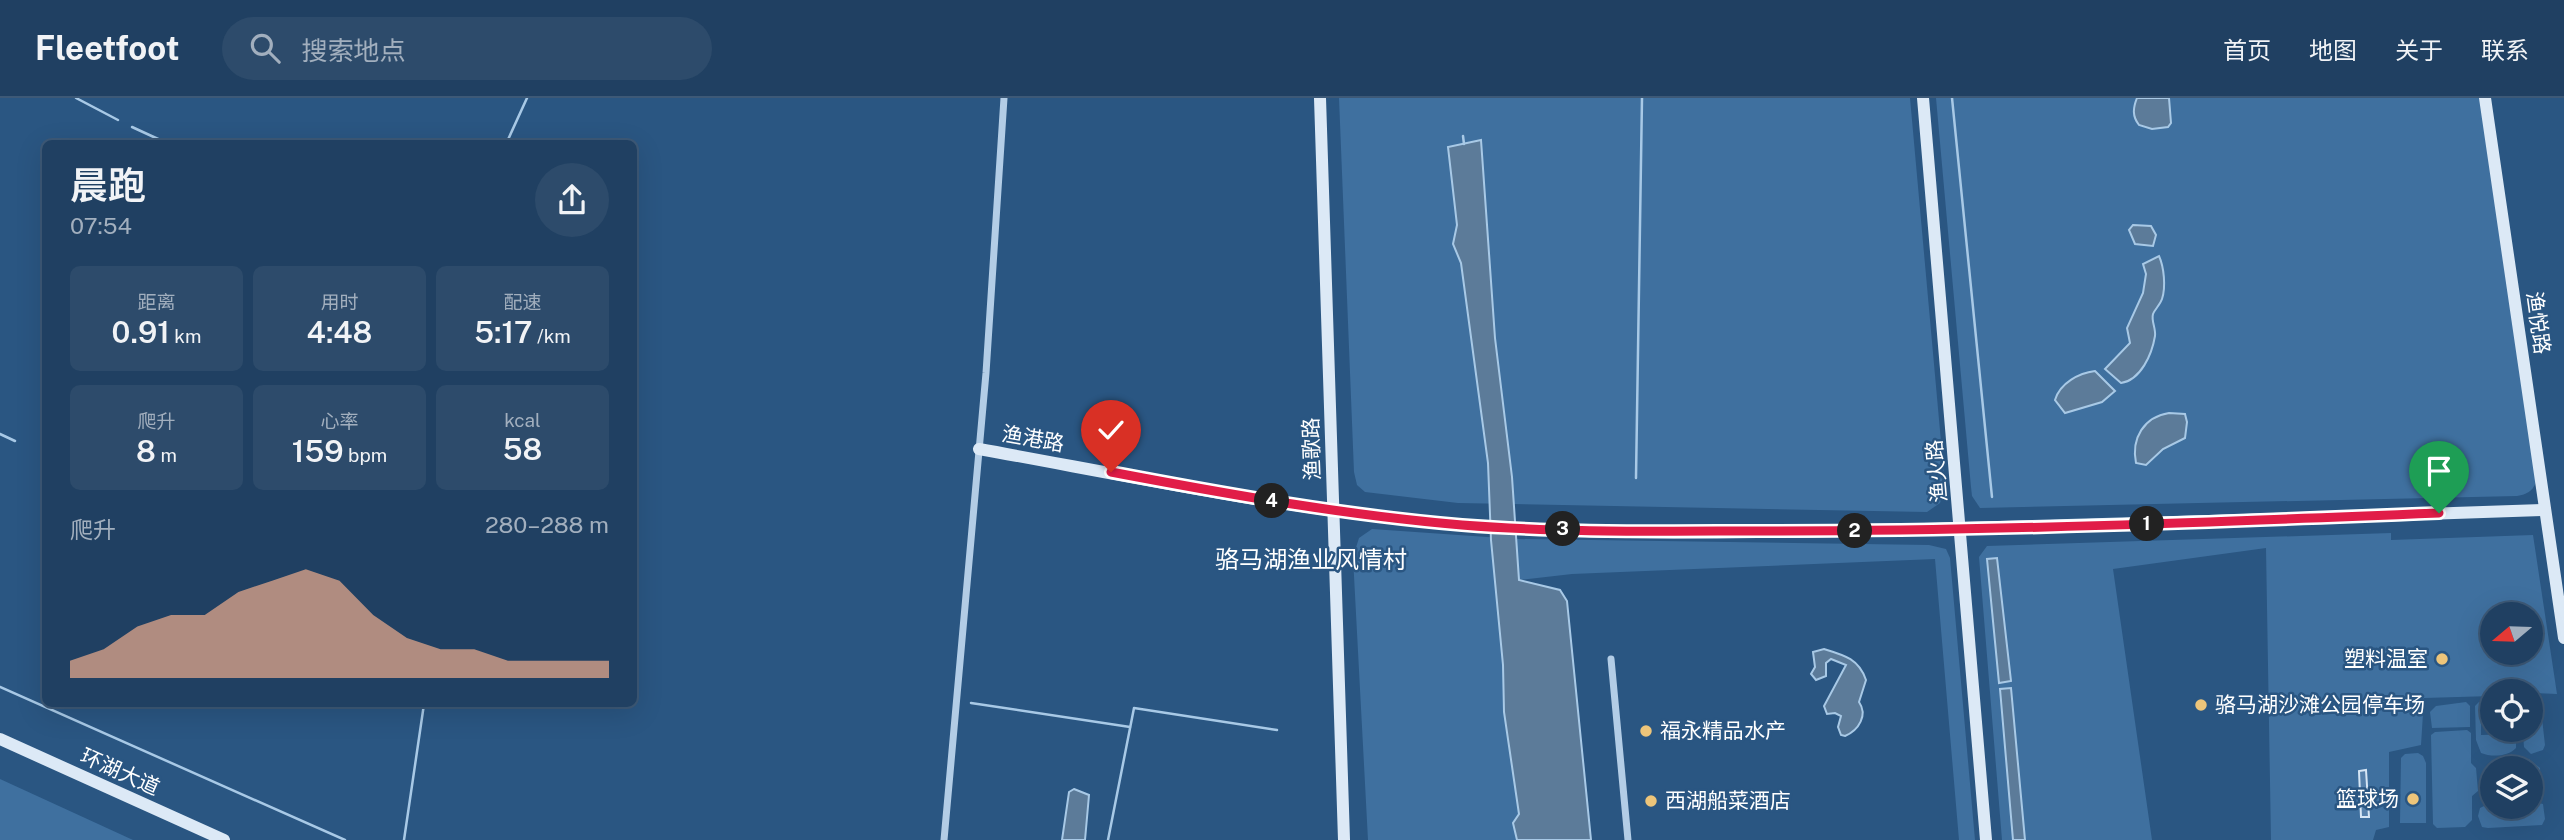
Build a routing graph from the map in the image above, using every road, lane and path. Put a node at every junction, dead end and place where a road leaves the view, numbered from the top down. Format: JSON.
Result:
{"nodes":[{"id":1,"x":1004,"y":98,"type":"edge"},
{"id":2,"x":1320,"y":98,"type":"edge"},
{"id":3,"x":1923,"y":98,"type":"edge"},
{"id":4,"x":2485,"y":98,"type":"edge"},
{"id":5,"x":979,"y":449,"type":"junction"},
{"id":6,"x":1333,"y":509,"type":"junction"},
{"id":7,"x":2545,"y":510,"type":"junction"},
{"id":8,"x":1961,"y":528,"type":"junction"},
{"id":9,"x":2564,"y":638,"type":"edge"},
{"id":10,"x":1612,"y":659,"type":"dead end"},
{"id":11,"x":0,"y":739,"type":"edge"},
{"id":12,"x":224,"y":840,"type":"edge"},
{"id":13,"x":944,"y":840,"type":"edge"},
{"id":14,"x":1344,"y":840,"type":"edge"},
{"id":15,"x":1628,"y":840,"type":"edge"},
{"id":16,"x":1986,"y":840,"type":"edge"}],
"edges":[{"from":1,"to":5,"type":"street"},
{"from":2,"to":6,"type":"street","name":"渔歌路"},
{"from":3,"to":8,"type":"street","name":"渔火路"},
{"from":4,"to":7,"type":"street","name":"渔悦路"},
{"from":5,"to":6,"type":"street","name":"渔港路"},
{"from":5,"to":13,"type":"street"},
{"from":6,"to":8,"type":"street","name":"渔港路"},
{"from":6,"to":14,"type":"street","name":"渔歌路"},
{"from":7,"to":8,"type":"street","name":"渔港路"},
{"from":7,"to":9,"type":"street","name":"渔悦路"},
{"from":8,"to":16,"type":"street","name":"渔火路"},
{"from":10,"to":15,"type":"street"},
{"from":11,"to":12,"type":"street","name":"环湖大道"}]}
